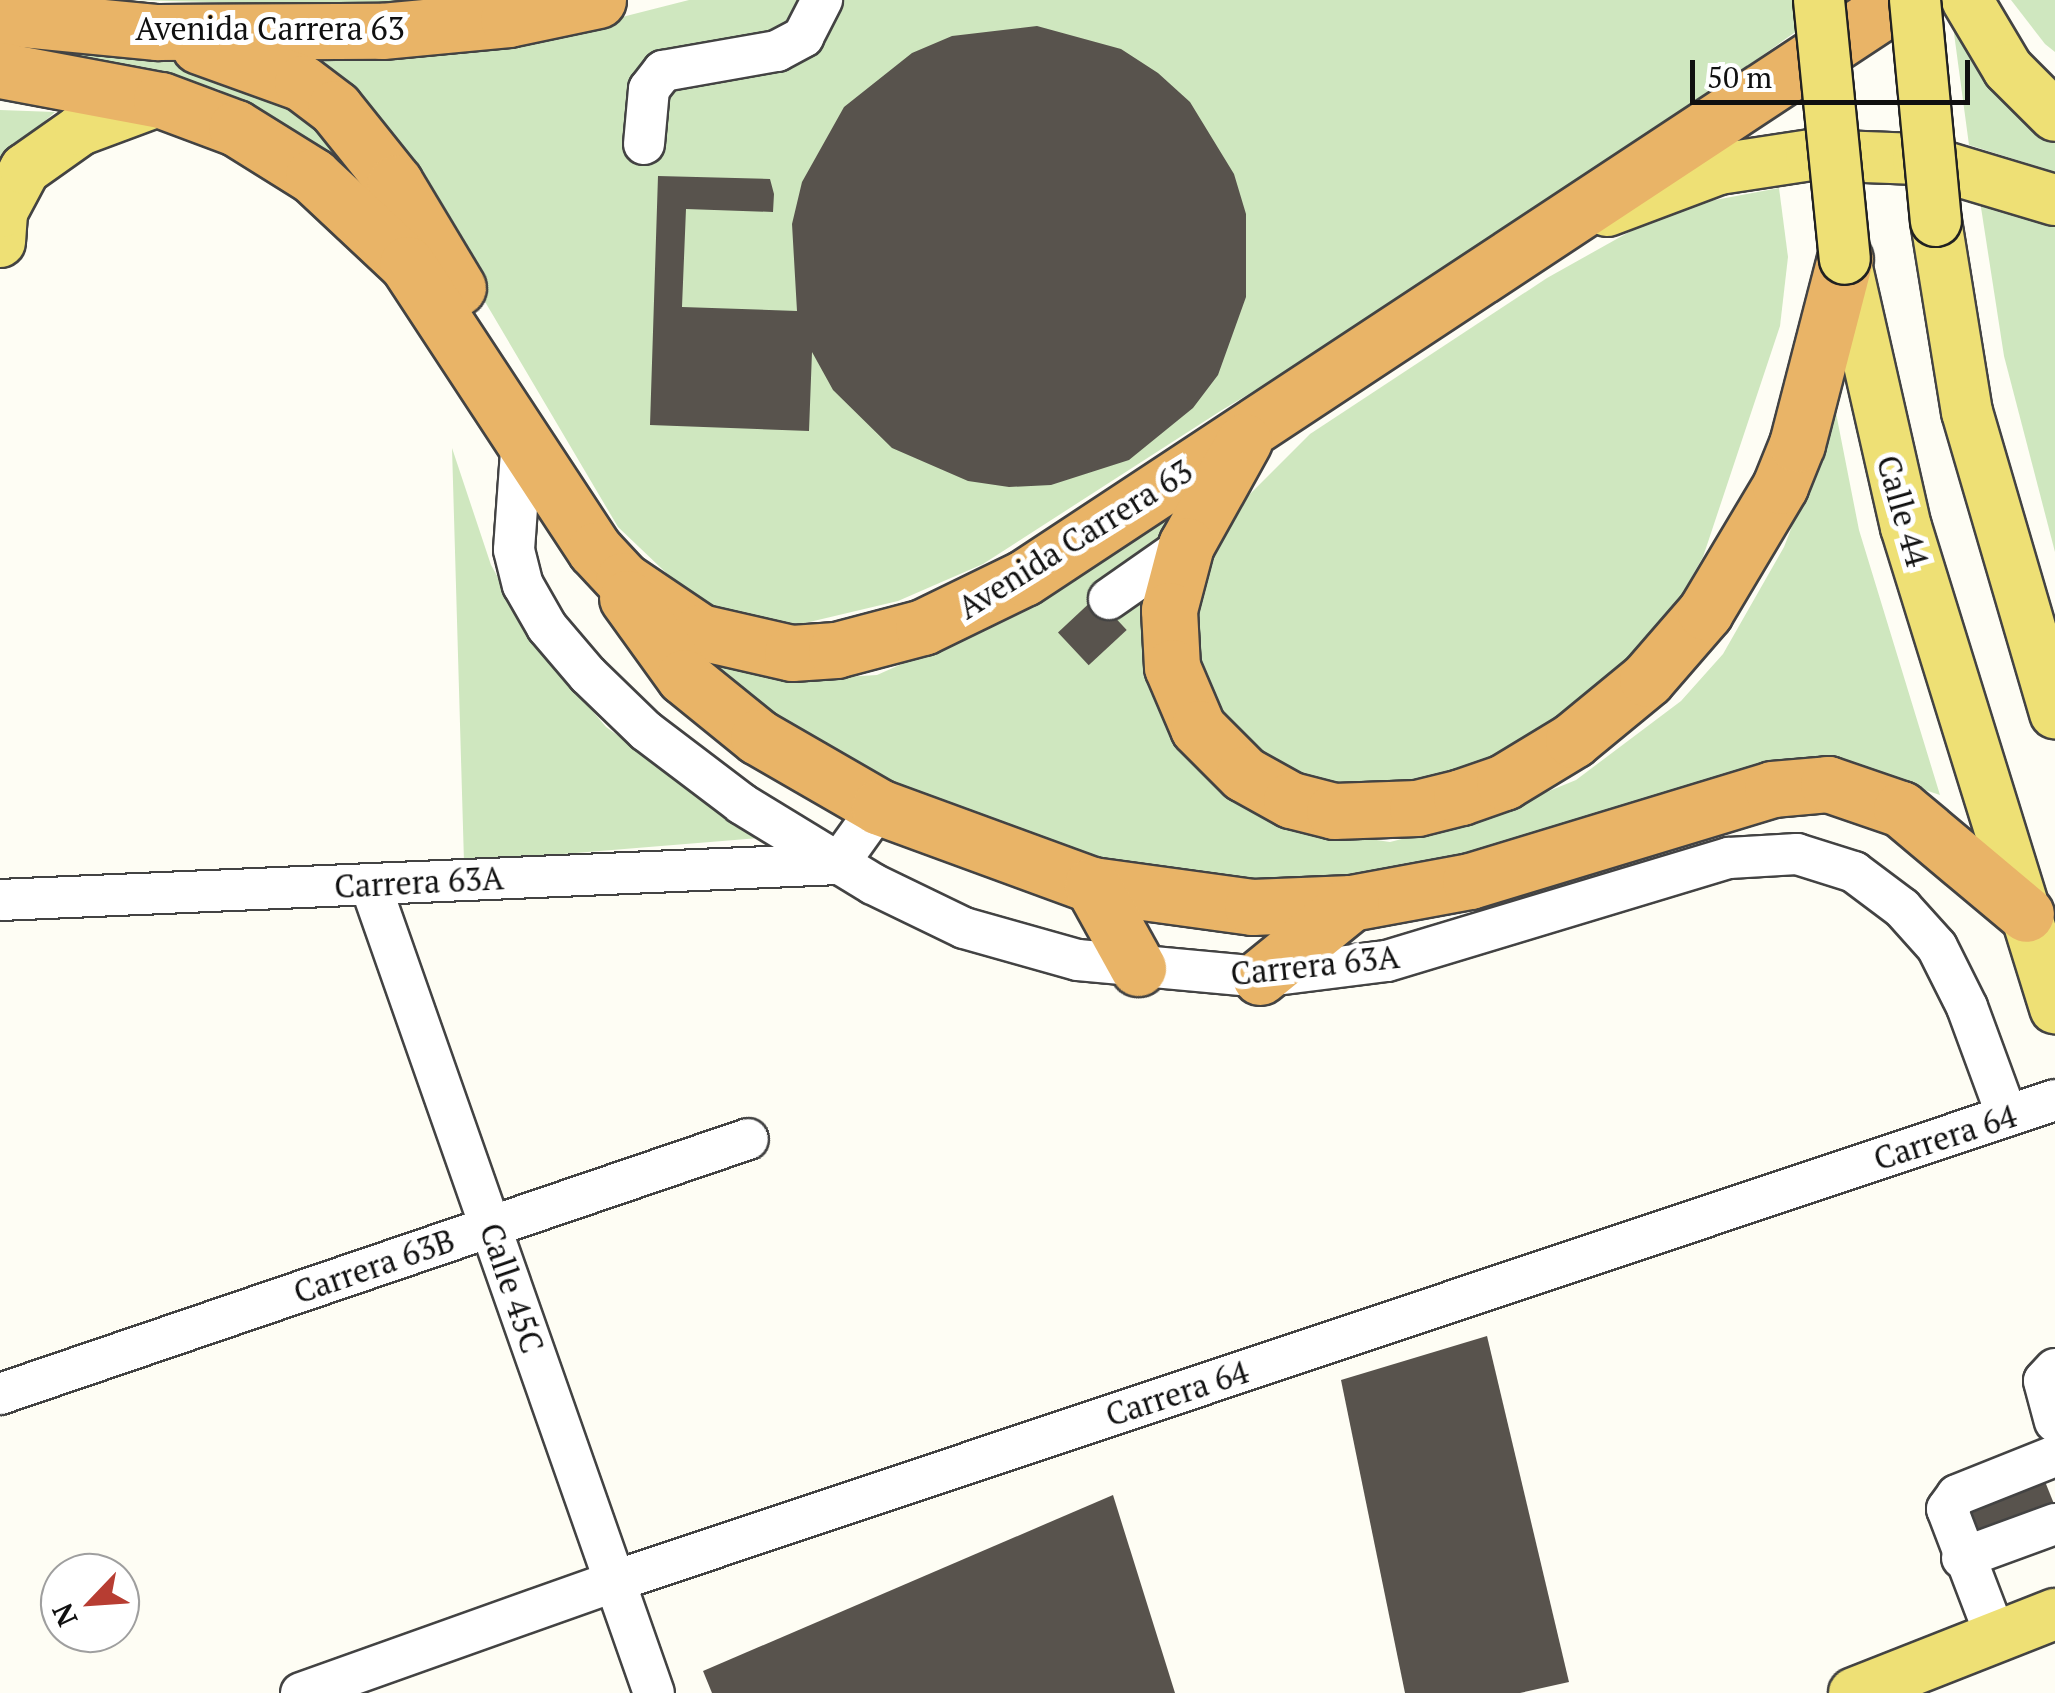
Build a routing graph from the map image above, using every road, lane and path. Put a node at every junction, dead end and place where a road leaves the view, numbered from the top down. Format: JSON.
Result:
{"nodes":[{"id":1,"x":598,"y":0,"type":"edge"},
{"id":2,"x":822,"y":0,"type":"edge"},
{"id":3,"x":1819,"y":0,"type":"edge"},
{"id":4,"x":1900,"y":0,"type":"edge"},
{"id":5,"x":1915,"y":0,"type":"edge"},
{"id":6,"x":1973,"y":13,"type":"edge"},
{"id":7,"x":0,"y":18,"type":"edge"},
{"id":8,"x":157,"y":32,"type":"junction"},
{"id":9,"x":0,"y":70,"type":"edge"},
{"id":10,"x":162,"y":100,"type":"junction"},
{"id":11,"x":2055,"y":116,"type":"edge"},
{"id":12,"x":644,"y":144,"type":"dead end"},
{"id":13,"x":2055,"y":200,"type":"edge"},
{"id":14,"x":1552,"y":235,"type":"junction"},
{"id":15,"x":0,"y":242,"type":"edge"},
{"id":16,"x":1845,"y":259,"type":"junction"},
{"id":17,"x":1251,"y":428,"type":"junction"},
{"id":18,"x":522,"y":438,"type":"junction"},
{"id":19,"x":1186,"y":545,"type":"junction"},
{"id":20,"x":594,"y":550,"type":"junction"},
{"id":21,"x":1109,"y":599,"type":"dead end"},
{"id":22,"x":2055,"y":713,"type":"edge"},
{"id":23,"x":879,"y":807,"type":"junction"},
{"id":24,"x":838,"y":864,"type":"junction"},
{"id":25,"x":370,"y":884,"type":"junction"},
{"id":26,"x":1092,"y":885,"type":"junction"},
{"id":27,"x":0,"y":900,"type":"edge"},
{"id":28,"x":1351,"y":903,"type":"junction"},
{"id":29,"x":2026,"y":914,"type":"junction"},
{"id":30,"x":1138,"y":968,"type":"junction"},
{"id":31,"x":1260,"y":977,"type":"junction"},
{"id":32,"x":2055,"y":1008,"type":"edge"},
{"id":33,"x":2055,"y":1100,"type":"edge"},
{"id":34,"x":2006,"y":1116,"type":"junction"},
{"id":35,"x":748,"y":1138,"type":"dead end"},
{"id":36,"x":491,"y":1226,"type":"junction"},
{"id":37,"x":2055,"y":1369,"type":"edge"},
{"id":38,"x":0,"y":1394,"type":"edge"},
{"id":39,"x":2055,"y":1422,"type":"edge"},
{"id":40,"x":2055,"y":1456,"type":"edge"},
{"id":41,"x":2055,"y":1524,"type":"edge"},
{"id":42,"x":1962,"y":1558,"type":"junction"},
{"id":43,"x":615,"y":1581,"type":"junction"},
{"id":44,"x":2055,"y":1614,"type":"edge"},
{"id":45,"x":1996,"y":1637,"type":"junction"},
{"id":46,"x":302,"y":1693,"type":"edge"},
{"id":47,"x":654,"y":1693,"type":"edge"},
{"id":48,"x":1854,"y":1693,"type":"edge"}],
"edges":[{"from":1,"to":8,"type":"highway","name":"Avenida Carrera 63"},
{"from":2,"to":12,"type":"street"},
{"from":3,"to":16,"type":"main road","name":"Calle 44","bridge":true},
{"from":4,"to":14,"type":"highway","name":"Avenida Carrera 63"},
{"from":5,"to":22,"type":"main road","bridge":true},
{"from":6,"to":11,"type":"main road"},
{"from":7,"to":8,"type":"highway","name":"Avenida Carrera 63"},
{"from":8,"to":18,"type":"highway"},
{"from":9,"to":10,"type":"highway","name":"Avenida Carrera 63"},
{"from":10,"to":15,"type":"main road"},
{"from":10,"to":18,"type":"highway","name":"Avenida Carrera 63"},
{"from":13,"to":14,"type":"main road"},
{"from":14,"to":17,"type":"highway","name":"Avenida Carrera 63"},
{"from":16,"to":19,"type":"highway"},
{"from":16,"to":29,"type":"main road","name":"Calle 44"},
{"from":17,"to":19,"type":"highway"},
{"from":17,"to":20,"type":"highway","name":"Avenida Carrera 63"},
{"from":18,"to":20,"type":"highway","name":"Avenida Carrera 63"},
{"from":18,"to":24,"type":"street","name":"Carrera 63A"},
{"from":19,"to":21,"type":"street"},
{"from":20,"to":23,"type":"highway"},
{"from":23,"to":24,"type":"street"},
{"from":23,"to":26,"type":"highway"},
{"from":24,"to":25,"type":"street","name":"Carrera 63A"},
{"from":24,"to":30,"type":"street","name":"Carrera 63A"},
{"from":25,"to":27,"type":"street","name":"Carrera 63A"},
{"from":25,"to":36,"type":"street","name":"Calle 45C"},
{"from":26,"to":28,"type":"highway"},
{"from":26,"to":30,"type":"highway"},
{"from":28,"to":29,"type":"highway"},
{"from":28,"to":31,"type":"highway"},
{"from":29,"to":32,"type":"main road","name":"Calle 44"},
{"from":30,"to":31,"type":"street","name":"Carrera 63A"},
{"from":31,"to":34,"type":"street","name":"Carrera 63A"},
{"from":33,"to":34,"type":"street","name":"Carrera 64"},
{"from":34,"to":43,"type":"street","name":"Carrera 64"},
{"from":35,"to":36,"type":"street","name":"Carrera 63B"},
{"from":36,"to":38,"type":"street","name":"Carrera 63B"},
{"from":36,"to":43,"type":"street","name":"Calle 45C"},
{"from":37,"to":39,"type":"street"},
{"from":40,"to":42,"type":"street"},
{"from":41,"to":42,"type":"street"},
{"from":42,"to":45,"type":"street"},
{"from":43,"to":46,"type":"street","name":"Carrera 64"},
{"from":43,"to":47,"type":"street","name":"Calle 45C"},
{"from":44,"to":45,"type":"main road"},
{"from":45,"to":48,"type":"main road"}]}
